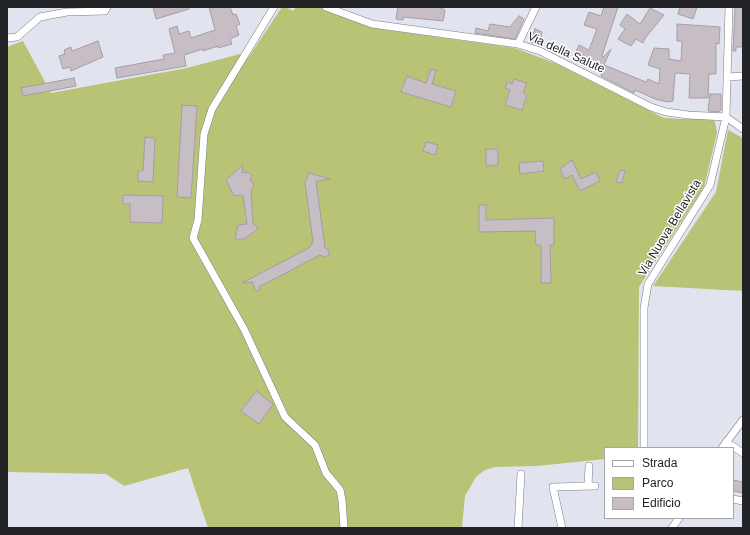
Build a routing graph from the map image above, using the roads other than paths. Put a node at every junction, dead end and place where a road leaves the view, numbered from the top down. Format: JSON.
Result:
{"nodes":[{"id":1,"x":107,"y":7,"type":"edge"},
{"id":2,"x":274,"y":7,"type":"edge"},
{"id":3,"x":326,"y":7,"type":"edge"},
{"id":4,"x":536,"y":7,"type":"edge"},
{"id":5,"x":729,"y":7,"type":"edge"},
{"id":6,"x":7,"y":38,"type":"edge"},
{"id":7,"x":518,"y":44,"type":"junction"},
{"id":8,"x":743,"y":76,"type":"edge"},
{"id":9,"x":727,"y":77,"type":"junction"},
{"id":10,"x":726,"y":117,"type":"junction"},
{"id":11,"x":743,"y":128,"type":"edge"},
{"id":12,"x":743,"y":420,"type":"edge"},
{"id":13,"x":724,"y":445,"type":"edge"},
{"id":14,"x":644,"y":447,"type":"edge"},
{"id":15,"x":589,"y":466,"type":"dead end"},
{"id":16,"x":521,"y":474,"type":"dead end"},
{"id":17,"x":344,"y":528,"type":"edge"},
{"id":18,"x":518,"y":528,"type":"edge"},
{"id":19,"x":562,"y":528,"type":"edge"}],
"edges":[{"from":1,"to":6,"type":"street"},
{"from":2,"to":17,"type":"street"},
{"from":3,"to":7,"type":"street","name":"Via della Salute"},
{"from":4,"to":7,"type":"street"},
{"from":5,"to":9,"type":"street","name":"Via Nuova Bellavista"},
{"from":7,"to":10,"type":"street","name":"Via della Salute"},
{"from":8,"to":9,"type":"street"},
{"from":9,"to":10,"type":"street","name":"Via Nuova Bellavista"},
{"from":10,"to":11,"type":"street","name":"Via della Salute"},
{"from":10,"to":14,"type":"street","name":"Via Nuova Bellavista"},
{"from":12,"to":13,"type":"street"},
{"from":15,"to":19,"type":"street"},
{"from":16,"to":18,"type":"street"}]}
